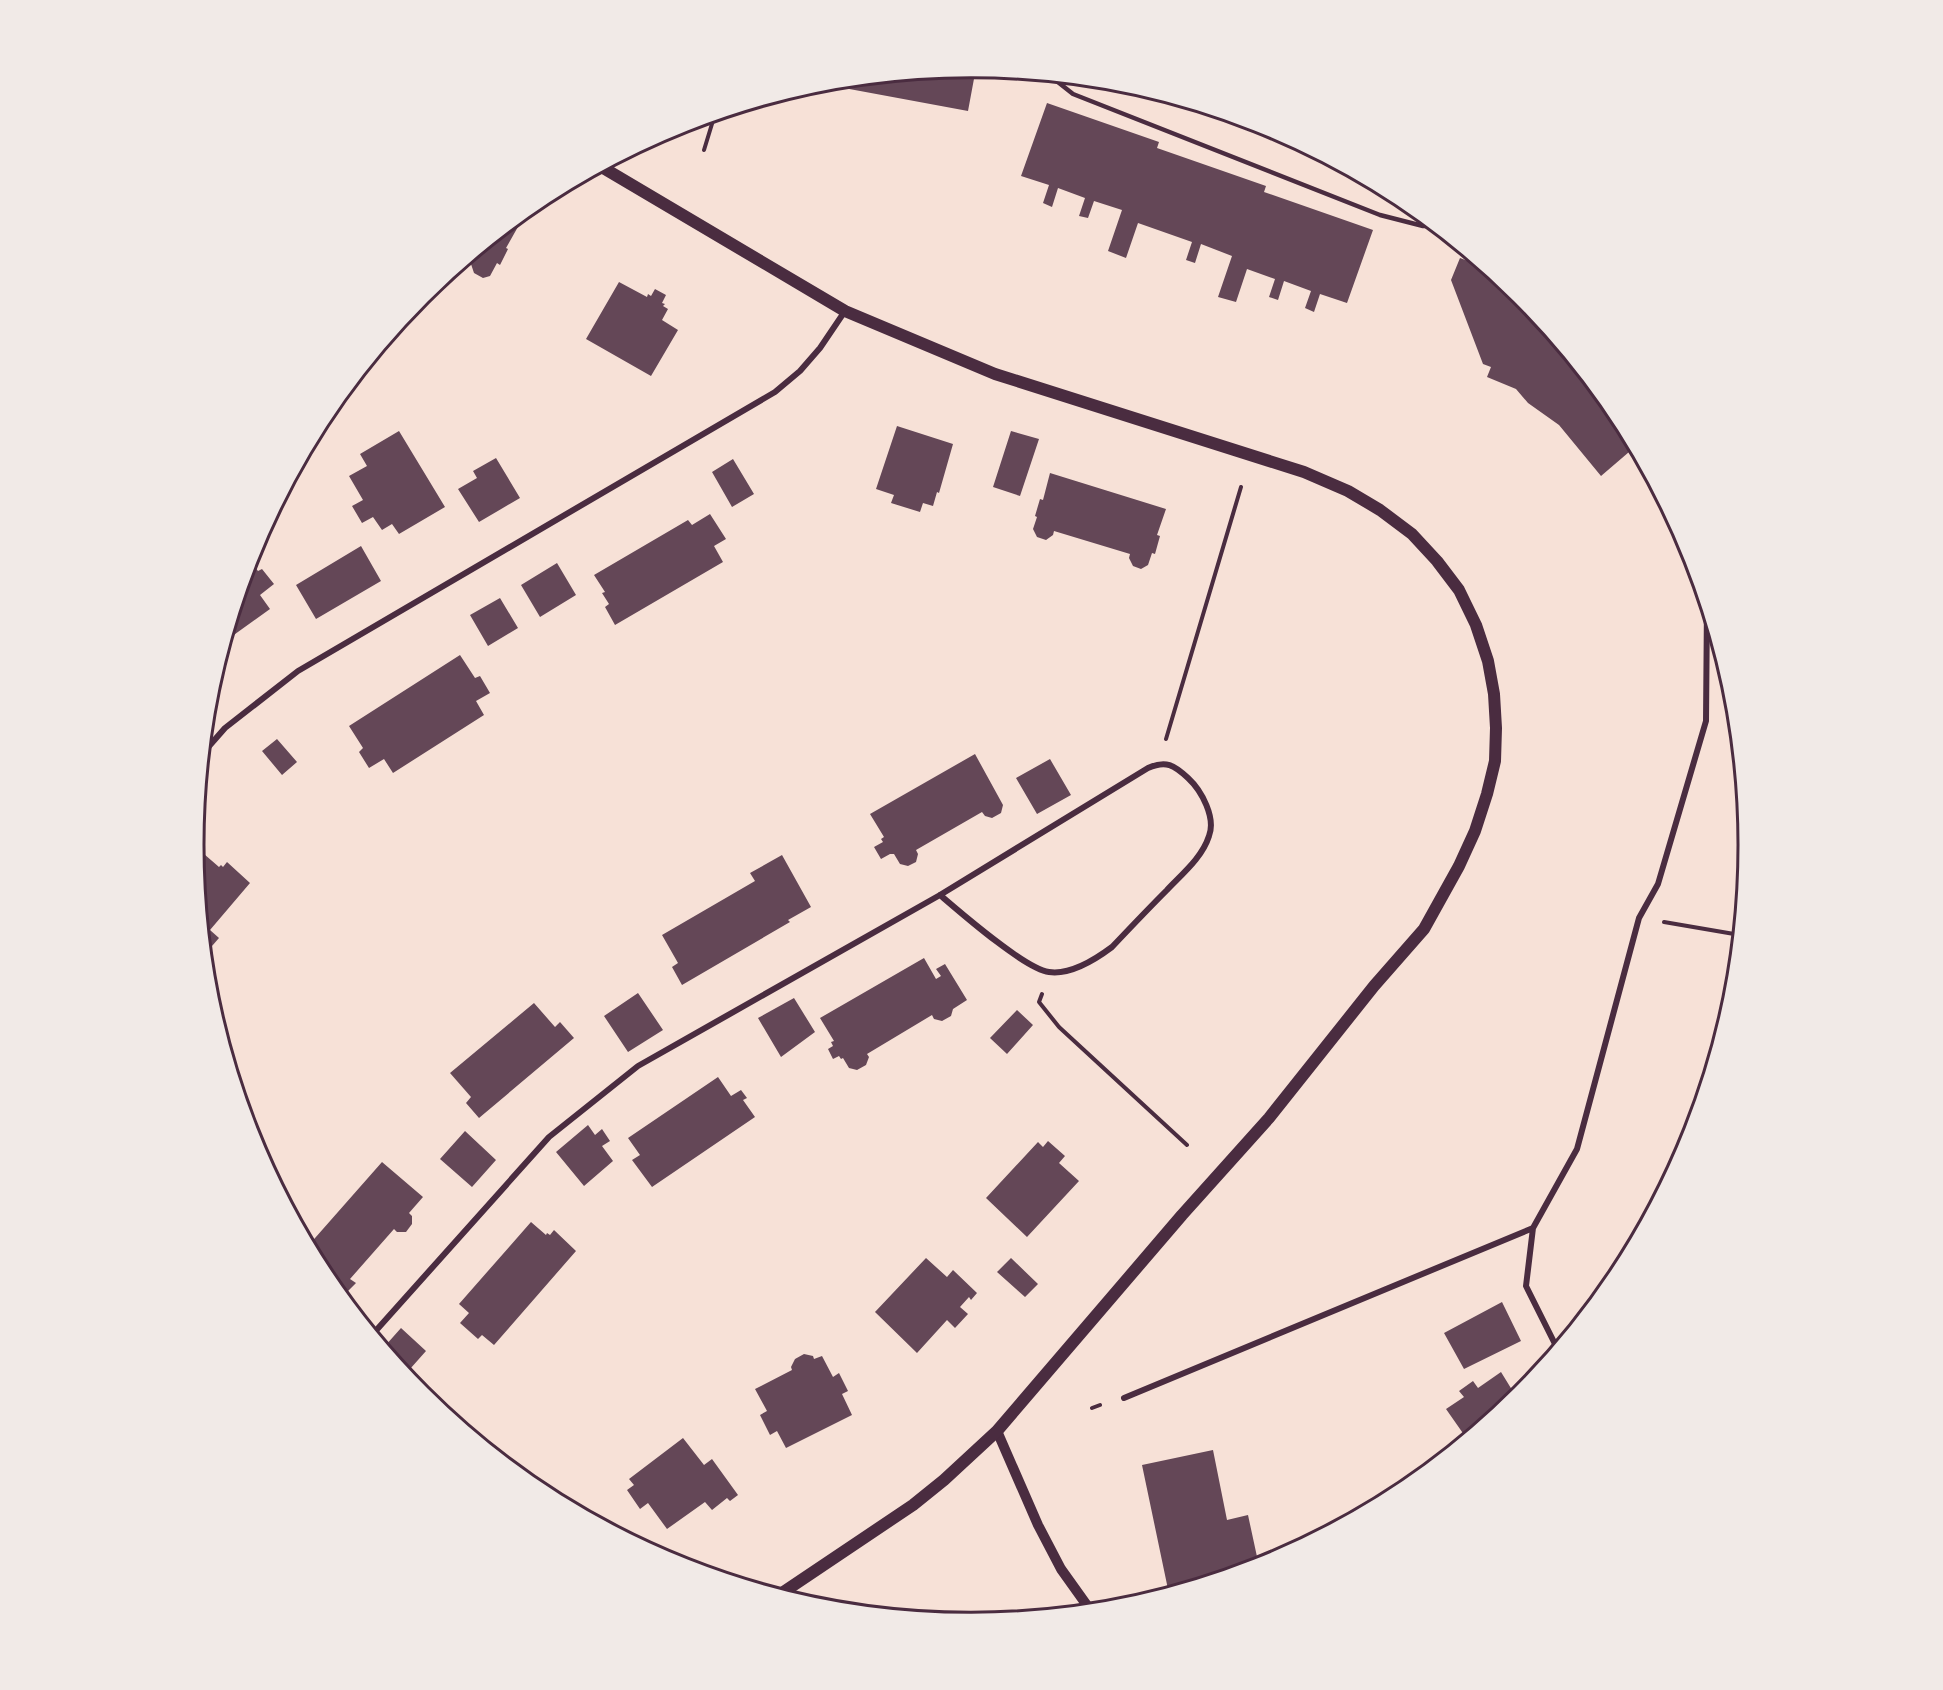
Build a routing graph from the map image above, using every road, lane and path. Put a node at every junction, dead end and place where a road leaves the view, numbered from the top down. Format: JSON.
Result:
{"nodes":[{"id":1,"x":1060,"y":84,"type":"edge"},
{"id":2,"x":712,"y":124,"type":"edge"},
{"id":3,"x":704,"y":150,"type":"dead end"},
{"id":4,"x":607,"y":170,"type":"edge"},
{"id":5,"x":1424,"y":226,"type":"edge"},
{"id":6,"x":845,"y":311,"type":"junction"},
{"id":7,"x":1241,"y":487,"type":"dead end"},
{"id":8,"x":1707,"y":628,"type":"edge"},
{"id":9,"x":1168,"y":733,"type":"dead end"},
{"id":10,"x":211,"y":744,"type":"edge"},
{"id":11,"x":940,"y":896,"type":"junction"},
{"id":12,"x":1639,"y":918,"type":"junction"},
{"id":13,"x":1733,"y":934,"type":"edge"},
{"id":14,"x":1051,"y":973,"type":"junction"},
{"id":15,"x":1187,"y":1145,"type":"dead end"},
{"id":16,"x":1533,"y":1228,"type":"junction"},
{"id":17,"x":377,"y":1329,"type":"edge"},
{"id":18,"x":1555,"y":1343,"type":"edge"},
{"id":19,"x":1124,"y":1398,"type":"dead end"},
{"id":20,"x":997,"y":1431,"type":"junction"},
{"id":21,"x":788,"y":1589,"type":"edge"},
{"id":22,"x":1085,"y":1603,"type":"edge"}],
"edges":[{"from":1,"to":5,"type":"lane"},
{"from":2,"to":3,"type":"path"},
{"from":4,"to":6,"type":"main road"},
{"from":6,"to":10,"type":"street"},
{"from":6,"to":20,"type":"main road"},
{"from":7,"to":9,"type":"path"},
{"from":8,"to":12,"type":"street"},
{"from":11,"to":14,"type":"street"},
{"from":11,"to":14,"type":"street"},
{"from":11,"to":17,"type":"street"},
{"from":12,"to":13,"type":"path"},
{"from":12,"to":16,"type":"street"},
{"from":14,"to":15,"type":"path"},
{"from":16,"to":18,"type":"street"},
{"from":16,"to":19,"type":"street"},
{"from":20,"to":21,"type":"main road"},
{"from":20,"to":22,"type":"street"}]}
